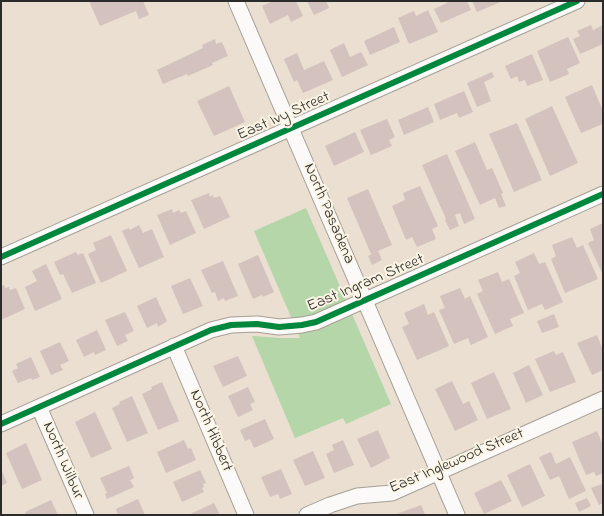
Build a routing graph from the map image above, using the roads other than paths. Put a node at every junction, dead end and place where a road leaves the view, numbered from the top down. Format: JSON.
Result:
{"nodes":[{"id":1,"x":236,"y":1,"type":"edge"},
{"id":2,"x":577,"y":1,"type":"edge"},
{"id":3,"x":291,"y":128,"type":"junction"},
{"id":4,"x":603,"y":194,"type":"edge"},
{"id":5,"x":1,"y":257,"type":"edge"},
{"id":6,"x":365,"y":300,"type":"junction"},
{"id":7,"x":174,"y":346,"type":"junction"},
{"id":8,"x":603,"y":399,"type":"edge"},
{"id":9,"x":39,"y":407,"type":"junction"},
{"id":10,"x":1,"y":424,"type":"edge"},
{"id":11,"x":439,"y":472,"type":"junction"},
{"id":12,"x":86,"y":515,"type":"edge"},
{"id":13,"x":246,"y":515,"type":"edge"},
{"id":14,"x":307,"y":515,"type":"edge"},
{"id":15,"x":458,"y":515,"type":"edge"}],
"edges":[{"from":1,"to":3,"type":"street","name":"North Pasadena"},
{"from":2,"to":3,"type":"street","name":"East Ivy Street"},
{"from":3,"to":5,"type":"street","name":"East Ivy Street"},
{"from":3,"to":6,"type":"street","name":"North Pasadena"},
{"from":4,"to":6,"type":"street","name":"East Ingram Street"},
{"from":6,"to":7,"type":"street","name":"East Ingram Street"},
{"from":6,"to":11,"type":"street","name":"North Pasadena"},
{"from":7,"to":9,"type":"street","name":"East Ingram Street"},
{"from":7,"to":13,"type":"street","name":"North Hibbert"},
{"from":8,"to":11,"type":"street","name":"East Inglewood Street"},
{"from":9,"to":10,"type":"street","name":"East Ingram Street"},
{"from":9,"to":12,"type":"street","name":"North Wilbur"},
{"from":11,"to":14,"type":"street","name":"East Inglewood Street"},
{"from":11,"to":15,"type":"street","name":"North Pasadena"}]}
